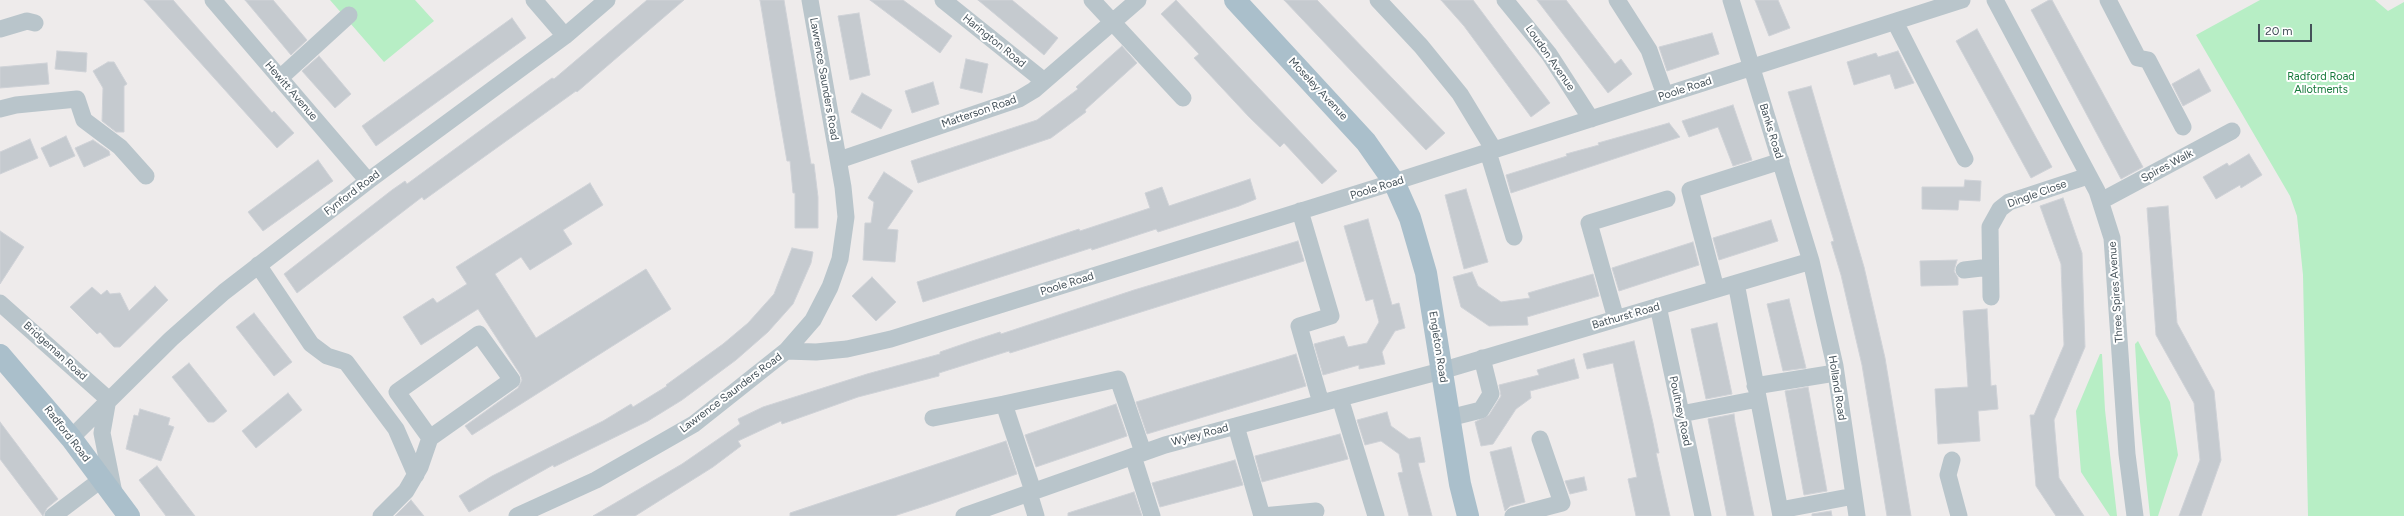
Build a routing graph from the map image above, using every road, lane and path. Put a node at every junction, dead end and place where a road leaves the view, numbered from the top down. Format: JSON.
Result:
{"nodes":[{"id":1,"x":213,"y":0,"type":"edge"},
{"id":2,"x":534,"y":0,"type":"edge"},
{"id":3,"x":607,"y":0,"type":"edge"},
{"id":4,"x":810,"y":0,"type":"edge"},
{"id":5,"x":943,"y":0,"type":"edge"},
{"id":6,"x":1092,"y":0,"type":"edge"},
{"id":7,"x":1138,"y":0,"type":"edge"},
{"id":8,"x":1235,"y":0,"type":"edge"},
{"id":9,"x":1378,"y":0,"type":"edge"},
{"id":10,"x":1617,"y":0,"type":"edge"},
{"id":11,"x":1731,"y":0,"type":"edge"},
{"id":12,"x":1962,"y":0,"type":"edge"},
{"id":13,"x":1995,"y":0,"type":"edge"},
{"id":14,"x":2108,"y":0,"type":"edge"},
{"id":15,"x":1514,"y":3,"type":"edge"},
{"id":16,"x":348,"y":15,"type":"dead end"},
{"id":17,"x":1113,"y":22,"type":"junction"},
{"id":18,"x":1895,"y":22,"type":"junction"},
{"id":19,"x":35,"y":23,"type":"dead end"},
{"id":20,"x":0,"y":28,"type":"edge"},
{"id":21,"x":565,"y":36,"type":"junction"},
{"id":22,"x":1752,"y":68,"type":"junction"},
{"id":23,"x":280,"y":78,"type":"junction"},
{"id":24,"x":1044,"y":81,"type":"junction"},
{"id":25,"x":1665,"y":96,"type":"junction"},
{"id":26,"x":1183,"y":98,"type":"dead end"},
{"id":27,"x":0,"y":109,"type":"edge"},
{"id":28,"x":1591,"y":119,"type":"junction"},
{"id":29,"x":2183,"y":127,"type":"dead end"},
{"id":30,"x":2232,"y":131,"type":"dead end"},
{"id":31,"x":1491,"y":151,"type":"junction"},
{"id":32,"x":1966,"y":159,"type":"dead end"},
{"id":33,"x":839,"y":160,"type":"junction"},
{"id":34,"x":1781,"y":161,"type":"junction"},
{"id":35,"x":146,"y":176,"type":"dead end"},
{"id":36,"x":2088,"y":176,"type":"junction"},
{"id":37,"x":368,"y":181,"type":"junction"},
{"id":38,"x":1394,"y":182,"type":"junction"},
{"id":39,"x":1667,"y":199,"type":"dead end"},
{"id":40,"x":2102,"y":201,"type":"junction"},
{"id":41,"x":1300,"y":211,"type":"junction"},
{"id":42,"x":1514,"y":237,"type":"dead end"},
{"id":43,"x":1811,"y":261,"type":"junction"},
{"id":44,"x":258,"y":265,"type":"junction"},
{"id":45,"x":1990,"y":267,"type":"junction"},
{"id":46,"x":1964,"y":270,"type":"dead end"},
{"id":47,"x":1736,"y":283,"type":"junction"},
{"id":48,"x":1716,"y":289,"type":"junction"},
{"id":49,"x":1991,"y":297,"type":"dead end"},
{"id":50,"x":0,"y":303,"type":"edge"},
{"id":51,"x":1658,"y":306,"type":"junction"},
{"id":52,"x":1616,"y":319,"type":"junction"},
{"id":53,"x":786,"y":351,"type":"junction"},
{"id":54,"x":0,"y":355,"type":"edge"},
{"id":55,"x":1482,"y":358,"type":"junction"},
{"id":56,"x":1441,"y":370,"type":"junction"},
{"id":57,"x":1835,"y":373,"type":"junction"},
{"id":58,"x":1757,"y":392,"type":"junction"},
{"id":59,"x":1340,"y":398,"type":"junction"},
{"id":60,"x":108,"y":399,"type":"junction"},
{"id":61,"x":1321,"y":403,"type":"junction"},
{"id":62,"x":1004,"y":404,"type":"junction"},
{"id":63,"x":1681,"y":414,"type":"junction"},
{"id":64,"x":933,"y":418,"type":"dead end"},
{"id":65,"x":1449,"y":418,"type":"junction"},
{"id":66,"x":1236,"y":426,"type":"junction"},
{"id":67,"x":71,"y":438,"type":"junction"},
{"id":68,"x":430,"y":438,"type":"junction"},
{"id":69,"x":1540,"y":439,"type":"dead end"},
{"id":70,"x":1138,"y":454,"type":"junction"},
{"id":71,"x":1952,"y":460,"type":"dead end"},
{"id":72,"x":416,"y":475,"type":"junction"},
{"id":73,"x":102,"y":479,"type":"junction"},
{"id":74,"x":1031,"y":492,"type":"junction"},
{"id":75,"x":1854,"y":496,"type":"junction"},
{"id":76,"x":115,"y":498,"type":"junction"},
{"id":77,"x":1316,"y":511,"type":"dead end"},
{"id":78,"x":1781,"y":513,"type":"edge"},
{"id":79,"x":53,"y":516,"type":"edge"},
{"id":80,"x":129,"y":516,"type":"edge"},
{"id":81,"x":381,"y":516,"type":"edge"},
{"id":82,"x":517,"y":516,"type":"edge"},
{"id":83,"x":964,"y":516,"type":"edge"},
{"id":84,"x":1036,"y":516,"type":"edge"},
{"id":85,"x":1152,"y":516,"type":"edge"},
{"id":86,"x":1376,"y":516,"type":"edge"},
{"id":87,"x":1468,"y":516,"type":"edge"},
{"id":88,"x":1513,"y":516,"type":"edge"},
{"id":89,"x":1703,"y":516,"type":"edge"},
{"id":90,"x":1857,"y":516,"type":"edge"},
{"id":91,"x":1959,"y":516,"type":"edge"},
{"id":92,"x":2135,"y":516,"type":"edge"}],
"edges":[{"from":1,"to":23,"type":"street","name":"Hewitt Avenue"},
{"from":2,"to":21,"type":"street"},
{"from":3,"to":21,"type":"street","name":"Fynford Road"},
{"from":4,"to":33,"type":"street","name":"Lawrence Saunders Road"},
{"from":5,"to":24,"type":"street","name":"Harington Road"},
{"from":6,"to":17,"type":"street"},
{"from":7,"to":17,"type":"street","name":"Matterson Road"},
{"from":8,"to":38,"type":"main road","name":"Moseley Avenue"},
{"from":9,"to":31,"type":"street"},
{"from":10,"to":25,"type":"street"},
{"from":11,"to":22,"type":"street","name":"Banks Road"},
{"from":12,"to":18,"type":"street","name":"Poole Road"},
{"from":13,"to":36,"type":"street","name":"Three Spires Avenue"},
{"from":14,"to":29,"type":"street"},
{"from":15,"to":28,"type":"street","name":"Loudon Avenue"},
{"from":16,"to":23,"type":"street"},
{"from":17,"to":24,"type":"street","name":"Matterson Road"},
{"from":17,"to":26,"type":"street"},
{"from":18,"to":22,"type":"street","name":"Poole Road"},
{"from":18,"to":32,"type":"street"},
{"from":19,"to":20,"type":"street"},
{"from":21,"to":37,"type":"street","name":"Fynford Road"},
{"from":22,"to":25,"type":"street","name":"Poole Road"},
{"from":22,"to":34,"type":"street","name":"Banks Road"},
{"from":23,"to":37,"type":"street","name":"Hewitt Avenue"},
{"from":24,"to":33,"type":"street","name":"Matterson Road"},
{"from":25,"to":28,"type":"street","name":"Poole Road"},
{"from":27,"to":35,"type":"street"},
{"from":28,"to":31,"type":"street","name":"Poole Road"},
{"from":30,"to":40,"type":"street","name":"Spires Walk"},
{"from":31,"to":38,"type":"street","name":"Poole Road"},
{"from":31,"to":42,"type":"street"},
{"from":33,"to":53,"type":"street","name":"Lawrence Saunders Road"},
{"from":34,"to":43,"type":"street","name":"Banks Road"},
{"from":34,"to":48,"type":"street"},
{"from":36,"to":40,"type":"street","name":"Three Spires Avenue"},
{"from":36,"to":45,"type":"street","name":"Dingle Close"},
{"from":37,"to":44,"type":"street","name":"Fynford Road"},
{"from":38,"to":41,"type":"street","name":"Poole Road"},
{"from":38,"to":56,"type":"main road","name":"Engleton Road"},
{"from":39,"to":52,"type":"street"},
{"from":40,"to":92,"type":"street","name":"Three Spires Avenue"},
{"from":41,"to":53,"type":"street","name":"Poole Road"},
{"from":41,"to":61,"type":"street"},
{"from":43,"to":47,"type":"street","name":"Bathurst Road"},
{"from":43,"to":57,"type":"street","name":"Holland Road"},
{"from":44,"to":60,"type":"street","name":"Fynford Road"},
{"from":44,"to":72,"type":"street"},
{"from":45,"to":46,"type":"street"},
{"from":45,"to":49,"type":"street","name":"Dingle Close"},
{"from":47,"to":48,"type":"street","name":"Bathurst Road"},
{"from":47,"to":58,"type":"street"},
{"from":48,"to":51,"type":"street","name":"Bathurst Road"},
{"from":50,"to":60,"type":"street","name":"Bridgeman Road"},
{"from":51,"to":52,"type":"street","name":"Bathurst Road"},
{"from":51,"to":63,"type":"street","name":"Poultney Road"},
{"from":52,"to":55,"type":"street","name":"Bathurst Road"},
{"from":53,"to":82,"type":"street","name":"Lawrence Saunders Road"},
{"from":54,"to":67,"type":"main road","name":"Radford Road"},
{"from":55,"to":56,"type":"street","name":"Bathurst Road"},
{"from":55,"to":65,"type":"street"},
{"from":56,"to":59,"type":"street","name":"Wyley Road"},
{"from":56,"to":65,"type":"main road","name":"Engleton Road"},
{"from":57,"to":58,"type":"street"},
{"from":57,"to":75,"type":"street","name":"Holland Road"},
{"from":58,"to":63,"type":"street"},
{"from":58,"to":78,"type":"street"},
{"from":59,"to":61,"type":"street","name":"Wyley Road"},
{"from":59,"to":86,"type":"street"},
{"from":60,"to":67,"type":"street","name":"Fynford Road"},
{"from":60,"to":76,"type":"street"},
{"from":61,"to":66,"type":"street","name":"Wyley Road"},
{"from":62,"to":64,"type":"street"},
{"from":62,"to":70,"type":"street"},
{"from":62,"to":74,"type":"street"},
{"from":63,"to":89,"type":"street","name":"Poultney Road"},
{"from":65,"to":87,"type":"main road","name":"Engleton Road"},
{"from":66,"to":70,"type":"street","name":"Wyley Road"},
{"from":66,"to":77,"type":"street"},
{"from":67,"to":73,"type":"main road","name":"Radford Road"},
{"from":68,"to":68,"type":"street"},
{"from":68,"to":72,"type":"street"},
{"from":69,"to":88,"type":"street"},
{"from":70,"to":74,"type":"street","name":"Wyley Road"},
{"from":70,"to":85,"type":"street"},
{"from":71,"to":91,"type":"street"},
{"from":72,"to":81,"type":"street"},
{"from":73,"to":76,"type":"main road","name":"Radford Road"},
{"from":73,"to":79,"type":"street"},
{"from":74,"to":83,"type":"street","name":"Wyley Road"},
{"from":74,"to":84,"type":"street"},
{"from":75,"to":78,"type":"street"},
{"from":75,"to":90,"type":"street","name":"Holland Road"},
{"from":76,"to":80,"type":"main road","name":"Radford Road"}]}
